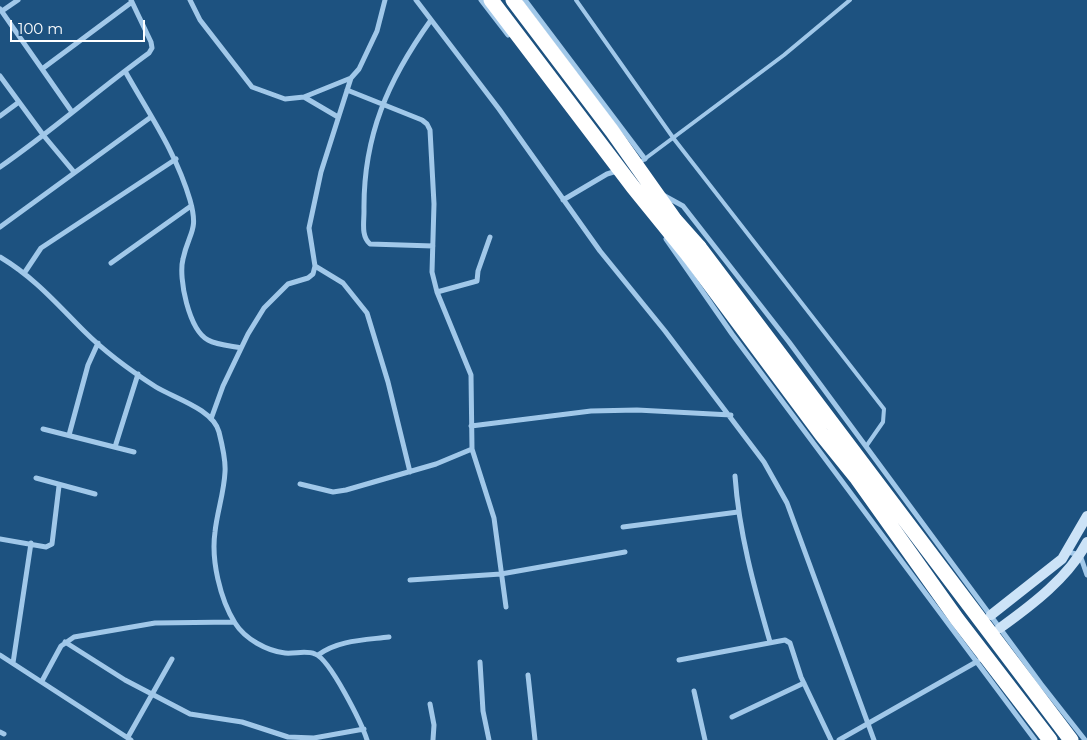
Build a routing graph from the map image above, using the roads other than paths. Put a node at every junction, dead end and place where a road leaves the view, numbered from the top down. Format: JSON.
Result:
{"nodes":[{"id":1,"x":18,"y":0,"type":"edge"},
{"id":2,"x":190,"y":0,"type":"edge"},
{"id":3,"x":385,"y":0,"type":"edge"},
{"id":4,"x":416,"y":0,"type":"edge"},
{"id":5,"x":481,"y":0,"type":"edge"},
{"id":6,"x":491,"y":0,"type":"edge"},
{"id":7,"x":513,"y":0,"type":"edge"},
{"id":8,"x":525,"y":0,"type":"edge"},
{"id":9,"x":576,"y":0,"type":"edge"},
{"id":10,"x":850,"y":0,"type":"edge"},
{"id":11,"x":131,"y":1,"type":"edge"},
{"id":12,"x":1,"y":10,"type":"edge"},
{"id":13,"x":431,"y":20,"type":"junction"},
{"id":14,"x":511,"y":39,"type":"dead end"},
{"id":15,"x":42,"y":69,"type":"junction"},
{"id":16,"x":125,"y":71,"type":"junction"},
{"id":17,"x":0,"y":76,"type":"edge"},
{"id":18,"x":352,"y":78,"type":"junction"},
{"id":19,"x":347,"y":90,"type":"junction"},
{"id":20,"x":304,"y":96,"type":"junction"},
{"id":21,"x":19,"y":102,"type":"junction"},
{"id":22,"x":559,"y":102,"type":"dead end"},
{"id":23,"x":382,"y":104,"type":"junction"},
{"id":24,"x":72,"y":112,"type":"junction"},
{"id":25,"x":0,"y":116,"type":"edge"},
{"id":26,"x":151,"y":117,"type":"junction"},
{"id":27,"x":338,"y":117,"type":"junction"},
{"id":28,"x":44,"y":136,"type":"junction"},
{"id":29,"x":674,"y":138,"type":"junction"},
{"id":30,"x":176,"y":159,"type":"junction"},
{"id":31,"x":640,"y":162,"type":"junction"},
{"id":32,"x":0,"y":167,"type":"edge"},
{"id":33,"x":617,"y":171,"type":"junction"},
{"id":34,"x":74,"y":172,"type":"junction"},
{"id":35,"x":655,"y":192,"type":"junction"},
{"id":36,"x":563,"y":200,"type":"junction"},
{"id":37,"x":191,"y":206,"type":"junction"},
{"id":38,"x":0,"y":227,"type":"edge"},
{"id":39,"x":490,"y":236,"type":"dead end"},
{"id":40,"x":433,"y":246,"type":"junction"},
{"id":41,"x":694,"y":252,"type":"junction"},
{"id":42,"x":0,"y":256,"type":"edge"},
{"id":43,"x":110,"y":263,"type":"dead end"},
{"id":44,"x":315,"y":266,"type":"junction"},
{"id":45,"x":25,"y":272,"type":"junction"},
{"id":46,"x":437,"y":292,"type":"junction"},
{"id":47,"x":98,"y":343,"type":"junction"},
{"id":48,"x":241,"y":348,"type":"junction"},
{"id":49,"x":138,"y":374,"type":"junction"},
{"id":50,"x":731,"y":415,"type":"junction"},
{"id":51,"x":211,"y":419,"type":"junction"},
{"id":52,"x":471,"y":426,"type":"junction"},
{"id":53,"x":44,"y":429,"type":"dead end"},
{"id":54,"x":69,"y":435,"type":"junction"},
{"id":55,"x":867,"y":445,"type":"junction"},
{"id":56,"x":115,"y":447,"type":"junction"},
{"id":57,"x":472,"y":450,"type":"junction"},
{"id":58,"x":134,"y":452,"type":"dead end"},
{"id":59,"x":410,"y":472,"type":"junction"},
{"id":60,"x":735,"y":476,"type":"dead end"},
{"id":61,"x":36,"y":478,"type":"dead end"},
{"id":62,"x":300,"y":484,"type":"dead end"},
{"id":63,"x":59,"y":486,"type":"junction"},
{"id":64,"x":94,"y":494,"type":"dead end"},
{"id":65,"x":738,"y":512,"type":"junction"},
{"id":66,"x":1087,"y":516,"type":"edge"},
{"id":67,"x":623,"y":527,"type":"dead end"},
{"id":68,"x":0,"y":540,"type":"edge"},
{"id":69,"x":1087,"y":542,"type":"edge"},
{"id":70,"x":32,"y":544,"type":"junction"},
{"id":71,"x":625,"y":552,"type":"dead end"},
{"id":72,"x":1068,"y":552,"type":"junction"},
{"id":73,"x":1080,"y":555,"type":"junction"},
{"id":74,"x":501,"y":574,"type":"junction"},
{"id":75,"x":1087,"y":575,"type":"edge"},
{"id":76,"x":410,"y":580,"type":"dead end"},
{"id":77,"x":506,"y":607,"type":"dead end"},
{"id":78,"x":991,"y":616,"type":"junction"},
{"id":79,"x":234,"y":622,"type":"junction"},
{"id":80,"x":1000,"y":628,"type":"junction"},
{"id":81,"x":389,"y":637,"type":"dead end"},
{"id":82,"x":65,"y":642,"type":"junction"},
{"id":83,"x":770,"y":642,"type":"junction"},
{"id":84,"x":991,"y":642,"type":"dead end"},
{"id":85,"x":986,"y":649,"type":"dead end"},
{"id":86,"x":0,"y":654,"type":"edge"},
{"id":87,"x":318,"y":655,"type":"junction"},
{"id":88,"x":172,"y":659,"type":"dead end"},
{"id":89,"x":679,"y":660,"type":"dead end"},
{"id":90,"x":480,"y":662,"type":"dead end"},
{"id":91,"x":12,"y":663,"type":"junction"},
{"id":92,"x":977,"y":663,"type":"junction"},
{"id":93,"x":528,"y":675,"type":"dead end"},
{"id":94,"x":42,"y":681,"type":"junction"},
{"id":95,"x":804,"y":683,"type":"junction"},
{"id":96,"x":694,"y":691,"type":"dead end"},
{"id":97,"x":152,"y":693,"type":"junction"},
{"id":98,"x":430,"y":704,"type":"dead end"},
{"id":99,"x":732,"y":718,"type":"dead end"},
{"id":100,"x":868,"y":724,"type":"junction"},
{"id":101,"x":364,"y":729,"type":"junction"},
{"id":102,"x":130,"y":739,"type":"edge"},
{"id":103,"x":367,"y":740,"type":"edge"},
{"id":104,"x":433,"y":740,"type":"edge"},
{"id":105,"x":488,"y":740,"type":"edge"},
{"id":106,"x":535,"y":740,"type":"edge"},
{"id":107,"x":705,"y":740,"type":"edge"},
{"id":108,"x":831,"y":740,"type":"edge"},
{"id":109,"x":839,"y":740,"type":"edge"},
{"id":110,"x":874,"y":740,"type":"edge"},
{"id":111,"x":1035,"y":740,"type":"edge"},
{"id":112,"x":1050,"y":740,"type":"edge"},
{"id":113,"x":1071,"y":740,"type":"edge"},
{"id":114,"x":1085,"y":740,"type":"edge"}],
"edges":[{"from":1,"to":12,"type":"street"},
{"from":2,"to":20,"type":"street"},
{"from":3,"to":18,"type":"street"},
{"from":4,"to":13,"type":"street"},
{"from":5,"to":14,"type":"street"},
{"from":6,"to":33,"type":"highway"},
{"from":7,"to":31,"type":"highway"},
{"from":8,"to":31,"type":"street"},
{"from":9,"to":29,"type":"lane"},
{"from":10,"to":29,"type":"lane"},
{"from":11,"to":15,"type":"street"},
{"from":11,"to":16,"type":"street"},
{"from":12,"to":15,"type":"street"},
{"from":13,"to":23,"type":"street"},
{"from":13,"to":36,"type":"street"},
{"from":15,"to":24,"type":"street"},
{"from":16,"to":24,"type":"street"},
{"from":16,"to":26,"type":"street"},
{"from":17,"to":21,"type":"street"},
{"from":18,"to":19,"type":"street"},
{"from":18,"to":20,"type":"street"},
{"from":19,"to":23,"type":"street"},
{"from":19,"to":27,"type":"street"},
{"from":20,"to":27,"type":"street"},
{"from":21,"to":25,"type":"street"},
{"from":21,"to":28,"type":"street"},
{"from":22,"to":33,"type":"street"},
{"from":23,"to":40,"type":"street"},
{"from":23,"to":40,"type":"street"},
{"from":24,"to":28,"type":"street"},
{"from":26,"to":30,"type":"street"},
{"from":26,"to":34,"type":"street"},
{"from":27,"to":44,"type":"street"},
{"from":28,"to":32,"type":"street"},
{"from":28,"to":34,"type":"street"},
{"from":29,"to":31,"type":"lane"},
{"from":29,"to":55,"type":"lane"},
{"from":30,"to":37,"type":"street"},
{"from":30,"to":45,"type":"street"},
{"from":31,"to":35,"type":"highway"},
{"from":33,"to":36,"type":"street"},
{"from":33,"to":41,"type":"highway"},
{"from":33,"to":92,"type":"street"},
{"from":34,"to":38,"type":"street"},
{"from":35,"to":41,"type":"highway"},
{"from":35,"to":55,"type":"street"},
{"from":36,"to":50,"type":"street"},
{"from":37,"to":43,"type":"street"},
{"from":37,"to":48,"type":"street"},
{"from":39,"to":46,"type":"street"},
{"from":40,"to":46,"type":"street"},
{"from":41,"to":112,"type":"highway","bridge":true},
{"from":41,"to":113,"type":"highway","bridge":true},
{"from":42,"to":45,"type":"street"},
{"from":44,"to":48,"type":"street"},
{"from":44,"to":59,"type":"street"},
{"from":45,"to":47,"type":"street"},
{"from":46,"to":52,"type":"street"},
{"from":47,"to":49,"type":"street"},
{"from":47,"to":54,"type":"street"},
{"from":48,"to":51,"type":"street"},
{"from":49,"to":51,"type":"street"},
{"from":49,"to":56,"type":"street"},
{"from":50,"to":52,"type":"street"},
{"from":50,"to":100,"type":"street"},
{"from":51,"to":79,"type":"street"},
{"from":52,"to":57,"type":"street"},
{"from":53,"to":54,"type":"street"},
{"from":54,"to":56,"type":"street"},
{"from":55,"to":78,"type":"street"},
{"from":56,"to":58,"type":"street"},
{"from":57,"to":59,"type":"street"},
{"from":57,"to":74,"type":"street"},
{"from":59,"to":62,"type":"street"},
{"from":60,"to":65,"type":"street"},
{"from":61,"to":63,"type":"street"},
{"from":63,"to":64,"type":"street"},
{"from":63,"to":70,"type":"street"},
{"from":65,"to":67,"type":"street"},
{"from":65,"to":83,"type":"street"},
{"from":66,"to":72,"type":"street"},
{"from":68,"to":70,"type":"street"},
{"from":69,"to":73,"type":"street"},
{"from":70,"to":91,"type":"street"},
{"from":71,"to":74,"type":"street"},
{"from":72,"to":73,"type":"street"},
{"from":72,"to":78,"type":"street"},
{"from":73,"to":75,"type":"street"},
{"from":73,"to":80,"type":"street"},
{"from":74,"to":76,"type":"street"},
{"from":74,"to":77,"type":"street"},
{"from":78,"to":80,"type":"street"},
{"from":79,"to":82,"type":"street"},
{"from":79,"to":87,"type":"street"},
{"from":80,"to":84,"type":"street"},
{"from":80,"to":114,"type":"street"},
{"from":81,"to":87,"type":"street"},
{"from":82,"to":94,"type":"street"},
{"from":82,"to":97,"type":"street"},
{"from":83,"to":89,"type":"street"},
{"from":83,"to":95,"type":"street"},
{"from":85,"to":92,"type":"street"},
{"from":86,"to":91,"type":"street"},
{"from":87,"to":101,"type":"street"},
{"from":88,"to":97,"type":"street"},
{"from":90,"to":105,"type":"street"},
{"from":91,"to":94,"type":"street"},
{"from":92,"to":100,"type":"street"},
{"from":92,"to":111,"type":"street"},
{"from":93,"to":106,"type":"street"},
{"from":94,"to":102,"type":"street"},
{"from":95,"to":99,"type":"street"},
{"from":95,"to":108,"type":"street"},
{"from":96,"to":107,"type":"street"},
{"from":97,"to":101,"type":"street"},
{"from":97,"to":102,"type":"street"},
{"from":98,"to":104,"type":"street"},
{"from":100,"to":109,"type":"street"},
{"from":100,"to":110,"type":"street"},
{"from":101,"to":103,"type":"street"}]}
